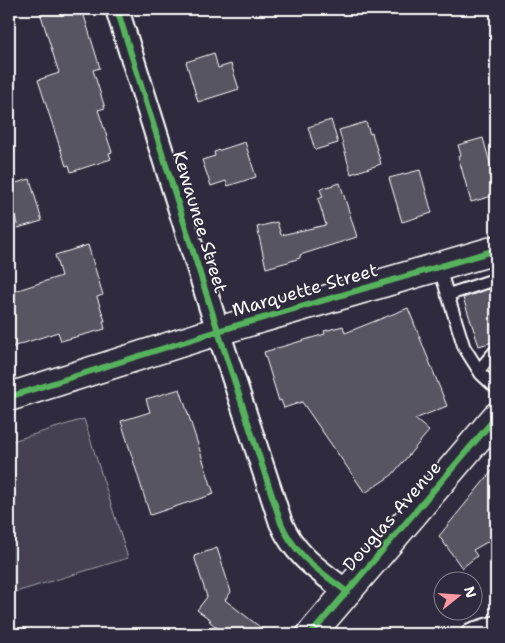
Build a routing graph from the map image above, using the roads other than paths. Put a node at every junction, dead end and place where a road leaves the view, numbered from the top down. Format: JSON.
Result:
{"nodes":[{"id":1,"x":117,"y":9,"type":"edge"},
{"id":2,"x":496,"y":250,"type":"edge"},
{"id":3,"x":439,"y":267,"type":"junction"},
{"id":4,"x":496,"y":279,"type":"edge"},
{"id":5,"x":447,"y":295,"type":"junction"},
{"id":6,"x":218,"y":331,"type":"junction"},
{"id":7,"x":496,"y":350,"type":"edge"},
{"id":8,"x":479,"y":370,"type":"junction"},
{"id":9,"x":496,"y":388,"type":"edge"},
{"id":10,"x":9,"y":396,"type":"edge"},
{"id":11,"x":496,"y":417,"type":"edge"},
{"id":12,"x":346,"y":592,"type":"junction"},
{"id":13,"x":496,"y":628,"type":"edge"},
{"id":14,"x":311,"y":634,"type":"edge"},
{"id":15,"x":473,"y":634,"type":"edge"}],
"edges":[{"from":1,"to":6,"type":"street","name":"Kewaunee Street"},
{"from":2,"to":3,"type":"street","name":"Marquette Street"},
{"from":3,"to":5,"type":"lane"},
{"from":3,"to":6,"type":"street","name":"Marquette Street"},
{"from":4,"to":5,"type":"lane"},
{"from":5,"to":8,"type":"lane"},
{"from":6,"to":10,"type":"street","name":"Marquette Street"},
{"from":6,"to":12,"type":"street","name":"Kewaunee Street"},
{"from":7,"to":8,"type":"lane"},
{"from":8,"to":9,"type":"lane"},
{"from":11,"to":12,"type":"street","name":"Douglas Avenue"},
{"from":12,"to":14,"type":"street","name":"Douglas Avenue"},
{"from":13,"to":15,"type":"street"}]}
